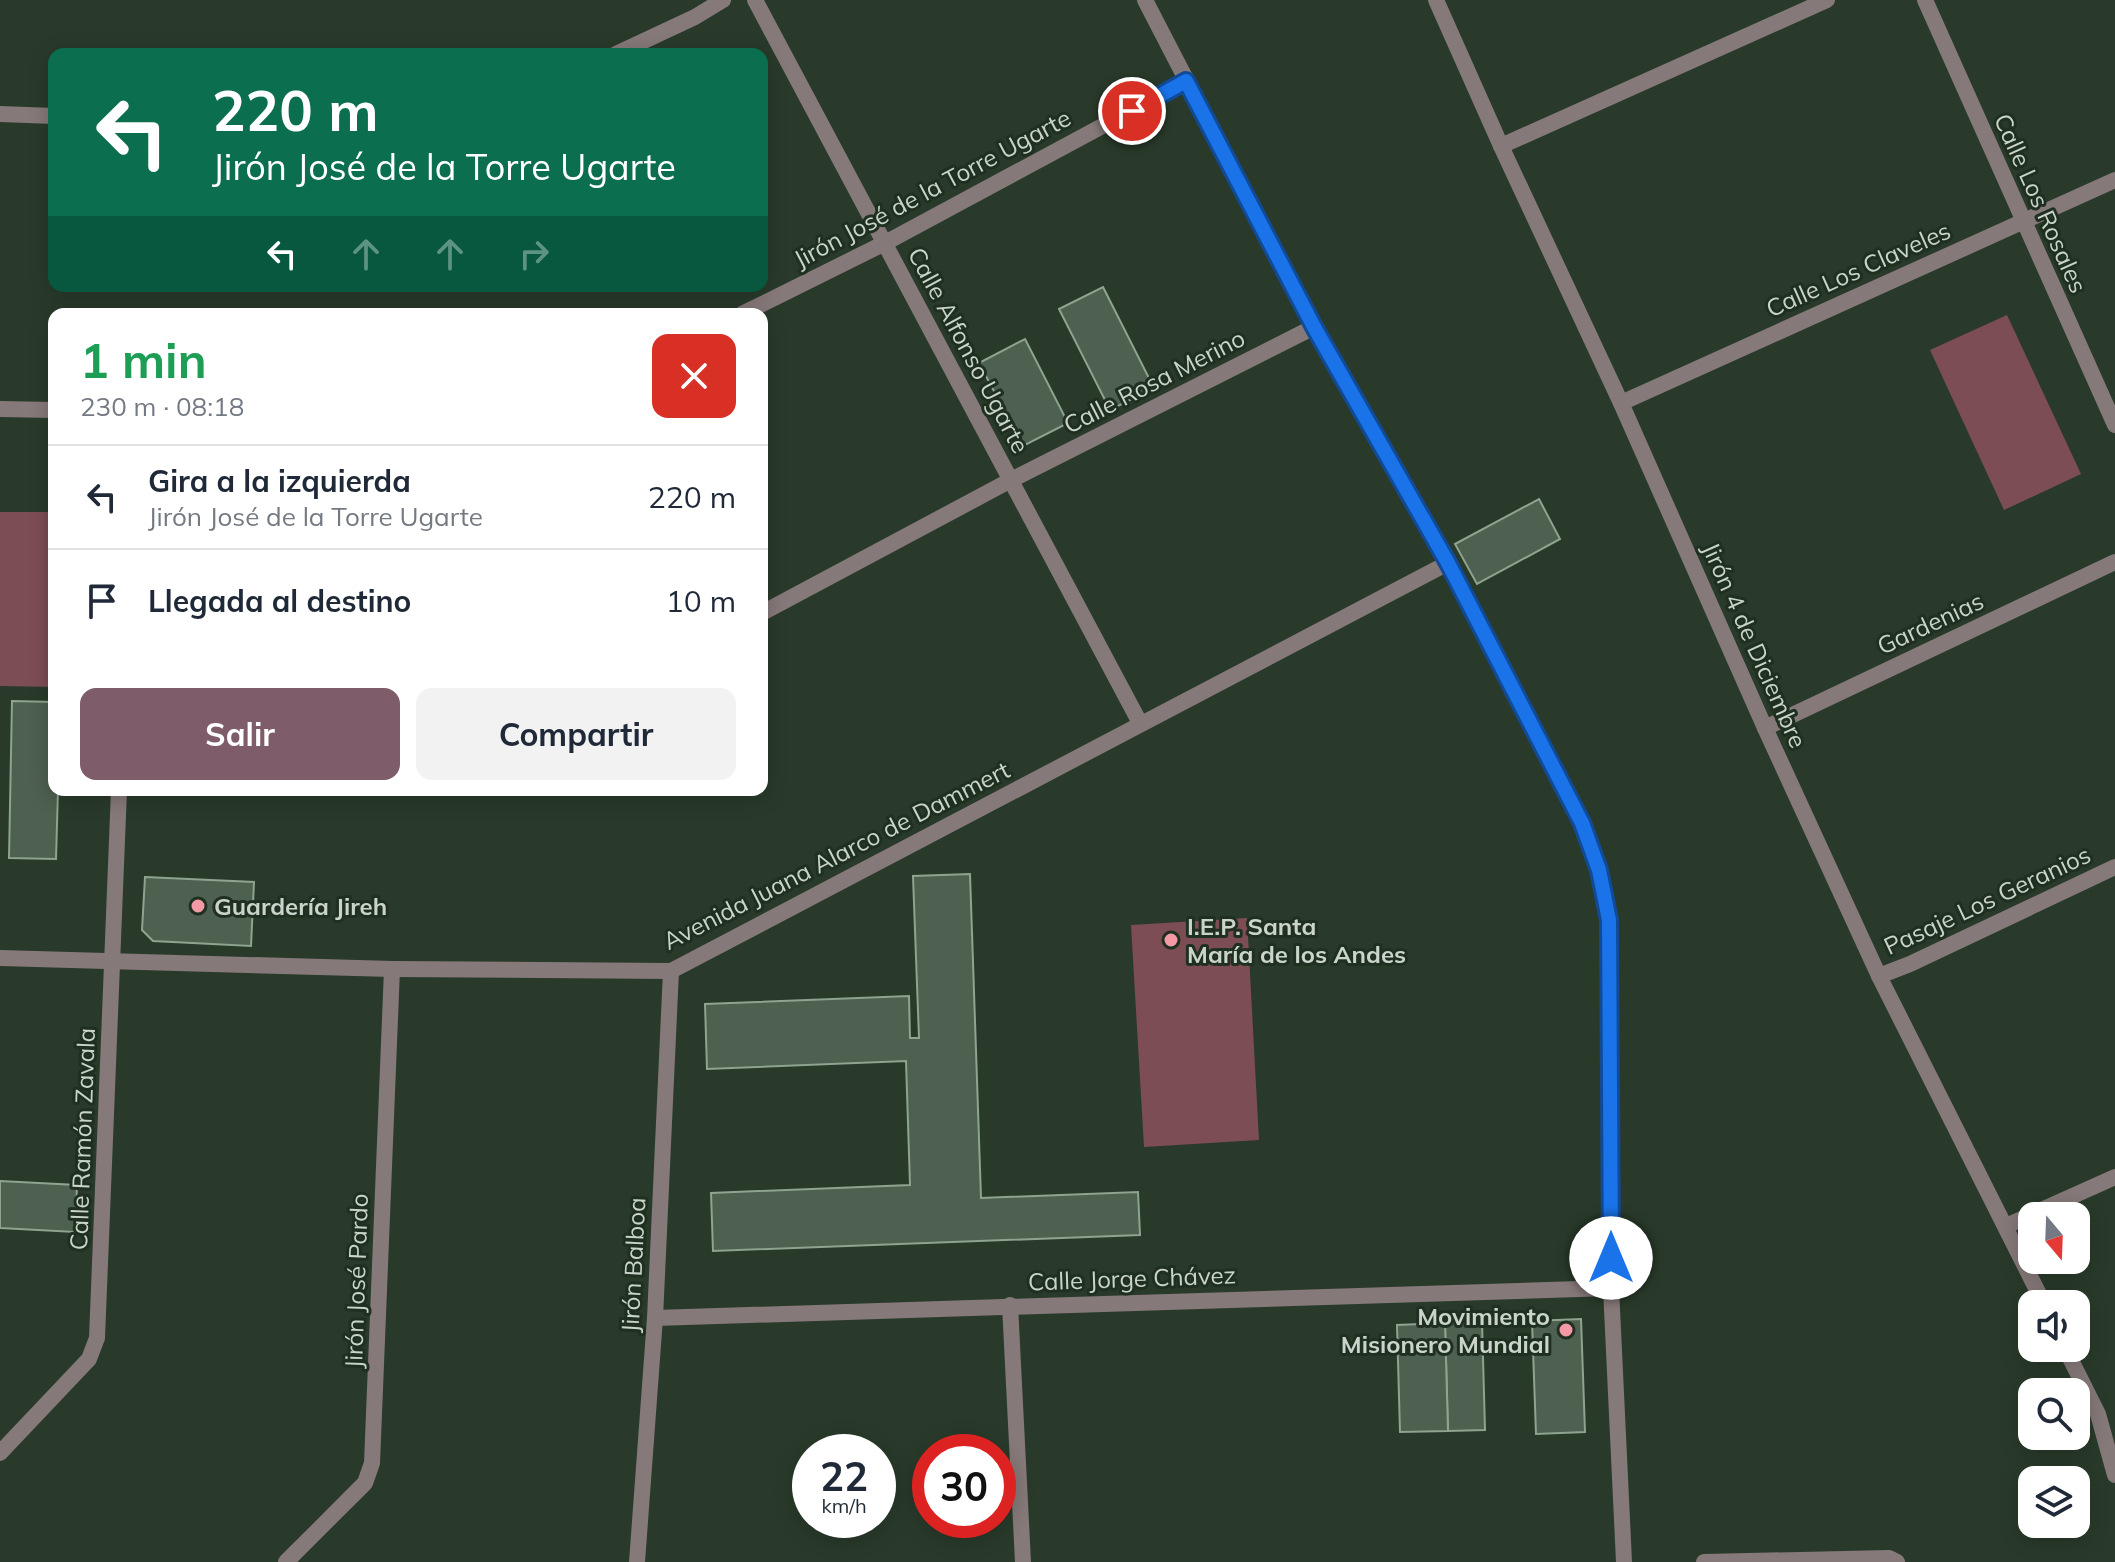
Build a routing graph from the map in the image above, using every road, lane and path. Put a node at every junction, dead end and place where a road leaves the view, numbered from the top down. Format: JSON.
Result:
{"nodes":[{"id":1,"x":723,"y":0,"type":"edge"},
{"id":2,"x":755,"y":0,"type":"edge"},
{"id":3,"x":1145,"y":0,"type":"edge"},
{"id":4,"x":1436,"y":0,"type":"edge"},
{"id":5,"x":1827,"y":0,"type":"edge"},
{"id":6,"x":1925,"y":0,"type":"edge"},
{"id":7,"x":629,"y":48,"type":"edge"},
{"id":8,"x":1186,"y":81,"type":"junction"},
{"id":9,"x":0,"y":114,"type":"edge"},
{"id":10,"x":48,"y":116,"type":"edge"},
{"id":11,"x":1501,"y":146,"type":"junction"},
{"id":12,"x":2115,"y":180,"type":"edge"},
{"id":13,"x":2022,"y":222,"type":"junction"},
{"id":14,"x":885,"y":243,"type":"junction"},
{"id":15,"x":754,"y":308,"type":"edge"},
{"id":16,"x":1314,"y":327,"type":"junction"},
{"id":17,"x":1621,"y":403,"type":"junction"},
{"id":18,"x":0,"y":409,"type":"edge"},
{"id":19,"x":48,"y":410,"type":"edge"},
{"id":20,"x":2115,"y":425,"type":"edge"},
{"id":21,"x":1011,"y":480,"type":"junction"},
{"id":22,"x":2115,"y":562,"type":"edge"},
{"id":23,"x":1448,"y":563,"type":"junction"},
{"id":24,"x":768,"y":610,"type":"edge"},
{"id":25,"x":1140,"y":723,"type":"junction"},
{"id":26,"x":1765,"y":728,"type":"junction"},
{"id":27,"x":119,"y":796,"type":"edge"},
{"id":28,"x":2115,"y":867,"type":"edge"},
{"id":29,"x":0,"y":958,"type":"edge"},
{"id":30,"x":113,"y":961,"type":"junction"},
{"id":31,"x":392,"y":969,"type":"junction"},
{"id":32,"x":671,"y":971,"type":"junction"},
{"id":33,"x":1879,"y":976,"type":"junction"},
{"id":34,"x":2115,"y":1177,"type":"edge"},
{"id":35,"x":2006,"y":1226,"type":"junction"},
{"id":36,"x":1611,"y":1288,"type":"junction"},
{"id":37,"x":2037,"y":1290,"type":"edge"},
{"id":38,"x":1010,"y":1305,"type":"junction"},
{"id":39,"x":655,"y":1318,"type":"junction"},
{"id":40,"x":2072,"y":1362,"type":"edge"},
{"id":41,"x":0,"y":1453,"type":"edge"},
{"id":42,"x":2115,"y":1475,"type":"edge"},
{"id":43,"x":1893,"y":1560,"type":"edge"},
{"id":44,"x":286,"y":1562,"type":"edge"},
{"id":45,"x":637,"y":1562,"type":"edge"},
{"id":46,"x":1023,"y":1562,"type":"edge"},
{"id":47,"x":1624,"y":1562,"type":"edge"},
{"id":48,"x":1704,"y":1562,"type":"edge"}],
"edges":[{"from":1,"to":7,"type":"street"},
{"from":2,"to":14,"type":"street","name":"Calle Alfonso Ugarte"},
{"from":3,"to":8,"type":"street"},
{"from":4,"to":11,"type":"street","name":"Jirón 4 de Diciembre"},
{"from":5,"to":11,"type":"street"},
{"from":6,"to":13,"type":"street","name":"Calle Los Rosales"},
{"from":8,"to":14,"type":"street","name":"Jirón José de la Torre Ugarte"},
{"from":8,"to":16,"type":"street"},
{"from":9,"to":10,"type":"street"},
{"from":11,"to":17,"type":"street","name":"Jirón 4 de Diciembre"},
{"from":12,"to":13,"type":"street","name":"Calle Los Claveles"},
{"from":13,"to":17,"type":"street","name":"Calle Los Claveles"},
{"from":13,"to":20,"type":"street","name":"Calle Los Rosales"},
{"from":14,"to":15,"type":"street","name":"Jirón José de la Torre Ugarte"},
{"from":14,"to":21,"type":"street","name":"Calle Alfonso Ugarte"},
{"from":16,"to":21,"type":"street","name":"Calle Rosa Merino"},
{"from":16,"to":23,"type":"street"},
{"from":17,"to":26,"type":"street","name":"Jirón 4 de Diciembre"},
{"from":18,"to":19,"type":"street"},
{"from":21,"to":24,"type":"street","name":"Calle Rosa Merino"},
{"from":21,"to":25,"type":"street","name":"Calle Alfonso Ugarte"},
{"from":22,"to":26,"type":"street","name":"Gardenias"},
{"from":23,"to":25,"type":"street","name":"Avenida Juana Alarco de Dammert"},
{"from":23,"to":36,"type":"street"},
{"from":25,"to":32,"type":"street","name":"Avenida Juana Alarco de Dammert"},
{"from":26,"to":33,"type":"street","name":"Jirón 4 de Diciembre"},
{"from":27,"to":30,"type":"street","name":"Calle Ramón Zavala"},
{"from":28,"to":33,"type":"street","name":"Pasaje Los Geranios"},
{"from":29,"to":30,"type":"street","name":"Avenida Juana Alarco de Dammert"},
{"from":30,"to":31,"type":"street","name":"Avenida Juana Alarco de Dammert"},
{"from":30,"to":41,"type":"street","name":"Calle Ramón Zavala"},
{"from":31,"to":32,"type":"street","name":"Avenida Juana Alarco de Dammert"},
{"from":31,"to":44,"type":"street","name":"Jirón José Pardo"},
{"from":32,"to":39,"type":"street","name":"Jirón Balboa"},
{"from":33,"to":35,"type":"street","name":"Jirón 4 de Diciembre"},
{"from":34,"to":35,"type":"street"},
{"from":35,"to":37,"type":"street","name":"Jirón 4 de Diciembre"},
{"from":36,"to":38,"type":"street","name":"Calle Jorge Chávez"},
{"from":36,"to":47,"type":"street"},
{"from":38,"to":39,"type":"street","name":"Calle Jorge Chávez"},
{"from":38,"to":46,"type":"street"},
{"from":39,"to":45,"type":"street","name":"Jirón Balboa"},
{"from":40,"to":42,"type":"street"},
{"from":43,"to":48,"type":"street"}]}
